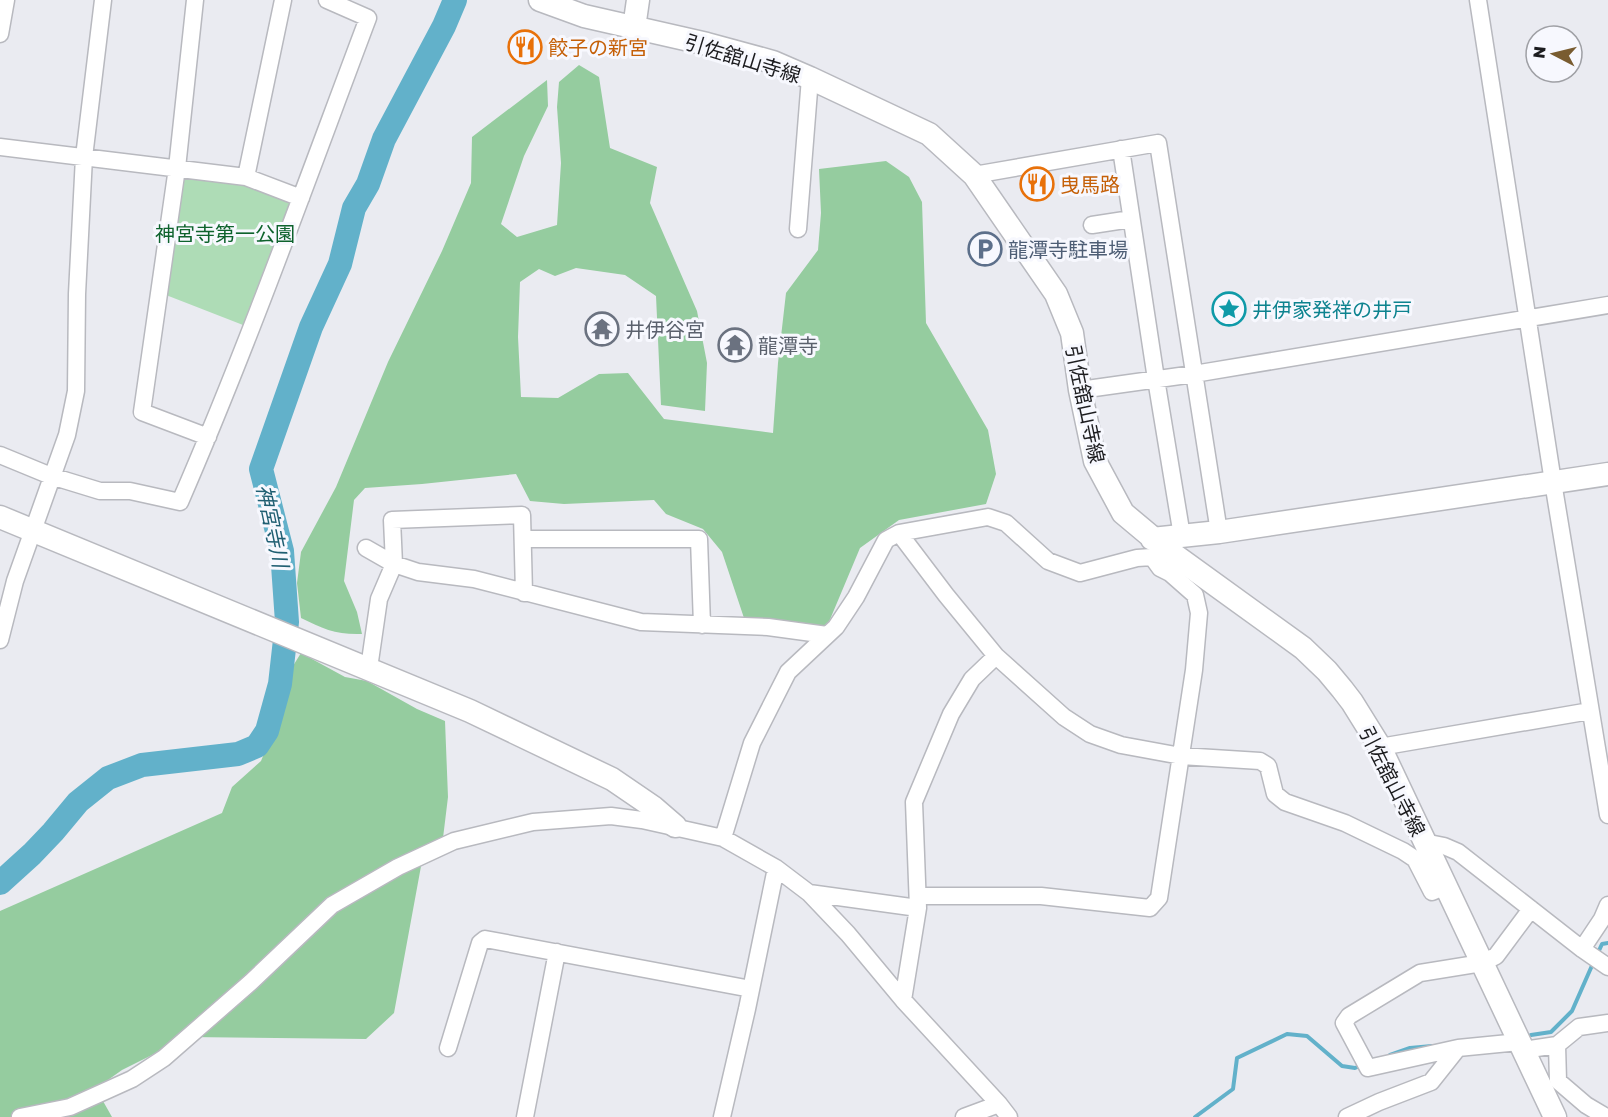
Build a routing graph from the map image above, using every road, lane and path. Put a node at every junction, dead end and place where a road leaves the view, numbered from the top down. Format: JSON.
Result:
{"nodes":[{"id":1,"x":6,"y":0,"type":"edge"},
{"id":2,"x":103,"y":0,"type":"edge"},
{"id":3,"x":195,"y":0,"type":"edge"},
{"id":4,"x":283,"y":0,"type":"edge"},
{"id":5,"x":327,"y":0,"type":"edge"},
{"id":6,"x":540,"y":0,"type":"edge"},
{"id":7,"x":638,"y":0,"type":"edge"},
{"id":8,"x":1478,"y":0,"type":"edge"},
{"id":9,"x":634,"y":28,"type":"junction"},
{"id":10,"x":0,"y":34,"type":"edge"},
{"id":11,"x":810,"y":78,"type":"junction"},
{"id":12,"x":0,"y":147,"type":"edge"},
{"id":13,"x":1121,"y":149,"type":"junction"},
{"id":14,"x":84,"y":157,"type":"junction"},
{"id":15,"x":177,"y":168,"type":"junction"},
{"id":16,"x":974,"y":175,"type":"junction"},
{"id":17,"x":246,"y":177,"type":"junction"},
{"id":18,"x":301,"y":198,"type":"junction"},
{"id":19,"x":1131,"y":219,"type":"junction"},
{"id":20,"x":1092,"y":225,"type":"dead end"},
{"id":21,"x":798,"y":229,"type":"dead end"},
{"id":22,"x":1608,"y":306,"type":"edge"},
{"id":23,"x":1528,"y":319,"type":"junction"},
{"id":24,"x":1194,"y":374,"type":"junction"},
{"id":25,"x":1156,"y":379,"type":"junction"},
{"id":26,"x":1080,"y":390,"type":"junction"},
{"id":27,"x":208,"y":437,"type":"junction"},
{"id":28,"x":0,"y":455,"type":"edge"},
{"id":29,"x":1608,"y":474,"type":"edge"},
{"id":30,"x":51,"y":476,"type":"junction"},
{"id":31,"x":1553,"y":482,"type":"junction"},
{"id":32,"x":0,"y":517,"type":"edge"},
{"id":33,"x":33,"y":531,"type":"junction"},
{"id":34,"x":1219,"y":532,"type":"junction"},
{"id":35,"x":899,"y":533,"type":"junction"},
{"id":36,"x":523,"y":539,"type":"junction"},
{"id":37,"x":1163,"y":545,"type":"junction"},
{"id":38,"x":366,"y":548,"type":"dead end"},
{"id":39,"x":394,"y":564,"type":"junction"},
{"id":40,"x":524,"y":593,"type":"junction"},
{"id":41,"x":702,"y":625,"type":"junction"},
{"id":42,"x":827,"y":635,"type":"junction"},
{"id":43,"x":0,"y":640,"type":"edge"},
{"id":44,"x":996,"y":656,"type":"junction"},
{"id":45,"x":369,"y":668,"type":"junction"},
{"id":46,"x":1590,"y":711,"type":"junction"},
{"id":47,"x":1380,"y":747,"type":"junction"},
{"id":48,"x":1181,"y":756,"type":"junction"},
{"id":49,"x":1608,"y":815,"type":"edge"},
{"id":50,"x":675,"y":826,"type":"junction"},
{"id":51,"x":723,"y":838,"type":"junction"},
{"id":52,"x":1424,"y":842,"type":"junction"},
{"id":53,"x":776,"y":868,"type":"junction"},
{"id":54,"x":1446,"y":886,"type":"junction"},
{"id":55,"x":809,"y":894,"type":"junction"},
{"id":56,"x":918,"y":902,"type":"junction"},
{"id":57,"x":1608,"y":905,"type":"edge"},
{"id":58,"x":1531,"y":909,"type":"junction"},
{"id":59,"x":1582,"y":949,"type":"junction"},
{"id":60,"x":557,"y":952,"type":"junction"},
{"id":61,"x":1605,"y":958,"type":"edge"},
{"id":62,"x":1482,"y":963,"type":"junction"},
{"id":63,"x":751,"y":989,"type":"junction"},
{"id":64,"x":903,"y":1000,"type":"junction"},
{"id":65,"x":1608,"y":1023,"type":"edge"},
{"id":66,"x":1557,"y":1045,"type":"junction"},
{"id":67,"x":1521,"y":1046,"type":"junction"},
{"id":68,"x":448,"y":1048,"type":"dead end"},
{"id":69,"x":1458,"y":1048,"type":"junction"},
{"id":70,"x":1004,"y":1110,"type":"edge"},
{"id":71,"x":20,"y":1117,"type":"edge"},
{"id":72,"x":525,"y":1117,"type":"edge"},
{"id":73,"x":722,"y":1117,"type":"edge"},
{"id":74,"x":964,"y":1117,"type":"edge"},
{"id":75,"x":1347,"y":1117,"type":"edge"},
{"id":76,"x":1555,"y":1117,"type":"edge"},
{"id":77,"x":1606,"y":1117,"type":"edge"}],
"edges":[{"from":1,"to":10,"type":"street"},
{"from":2,"to":14,"type":"street"},
{"from":3,"to":15,"type":"street"},
{"from":4,"to":17,"type":"street"},
{"from":5,"to":18,"type":"street"},
{"from":6,"to":9,"type":"main road","name":"引佐舘山寺線"},
{"from":7,"to":9,"type":"main road"},
{"from":8,"to":23,"type":"street"},
{"from":9,"to":11,"type":"main road","name":"引佐舘山寺線"},
{"from":11,"to":16,"type":"main road","name":"引佐舘山寺線"},
{"from":11,"to":21,"type":"street"},
{"from":12,"to":14,"type":"street"},
{"from":13,"to":16,"type":"street"},
{"from":13,"to":19,"type":"street"},
{"from":13,"to":24,"type":"street"},
{"from":14,"to":15,"type":"street"},
{"from":14,"to":30,"type":"street"},
{"from":15,"to":17,"type":"street"},
{"from":15,"to":27,"type":"street"},
{"from":16,"to":26,"type":"main road","name":"引佐舘山寺線"},
{"from":17,"to":18,"type":"street"},
{"from":18,"to":27,"type":"street"},
{"from":19,"to":20,"type":"street"},
{"from":19,"to":25,"type":"street"},
{"from":22,"to":23,"type":"street"},
{"from":23,"to":24,"type":"street"},
{"from":23,"to":31,"type":"street"},
{"from":24,"to":25,"type":"street"},
{"from":24,"to":34,"type":"street"},
{"from":25,"to":26,"type":"street"},
{"from":25,"to":37,"type":"street"},
{"from":26,"to":37,"type":"main road","name":"引佐舘山寺線"},
{"from":27,"to":30,"type":"street"},
{"from":28,"to":30,"type":"street"},
{"from":29,"to":31,"type":"main road"},
{"from":30,"to":33,"type":"street"},
{"from":31,"to":34,"type":"main road"},
{"from":31,"to":46,"type":"street"},
{"from":32,"to":33,"type":"main road"},
{"from":33,"to":43,"type":"street"},
{"from":33,"to":45,"type":"main road"},
{"from":34,"to":37,"type":"main road"},
{"from":35,"to":37,"type":"street"},
{"from":35,"to":42,"type":"street"},
{"from":35,"to":44,"type":"street"},
{"from":36,"to":39,"type":"street"},
{"from":36,"to":40,"type":"street"},
{"from":36,"to":41,"type":"street"},
{"from":37,"to":47,"type":"main road","name":"引佐舘山寺線"},
{"from":37,"to":48,"type":"street"},
{"from":38,"to":39,"type":"street"},
{"from":39,"to":40,"type":"street"},
{"from":39,"to":45,"type":"street"},
{"from":40,"to":41,"type":"street"},
{"from":41,"to":42,"type":"street"},
{"from":42,"to":51,"type":"street"},
{"from":44,"to":48,"type":"street"},
{"from":44,"to":56,"type":"street"},
{"from":45,"to":50,"type":"main road"},
{"from":46,"to":47,"type":"street"},
{"from":46,"to":49,"type":"street"},
{"from":47,"to":52,"type":"main road","name":"引佐舘山寺線"},
{"from":48,"to":54,"type":"street"},
{"from":48,"to":56,"type":"street"},
{"from":50,"to":51,"type":"street"},
{"from":50,"to":71,"type":"street"},
{"from":51,"to":53,"type":"street"},
{"from":52,"to":54,"type":"main road","name":"引佐舘山寺線"},
{"from":52,"to":58,"type":"street"},
{"from":53,"to":55,"type":"street"},
{"from":53,"to":63,"type":"street"},
{"from":54,"to":62,"type":"main road","name":"引佐舘山寺線"},
{"from":55,"to":56,"type":"street"},
{"from":55,"to":64,"type":"street"},
{"from":56,"to":64,"type":"street"},
{"from":57,"to":59,"type":"street"},
{"from":58,"to":59,"type":"street"},
{"from":58,"to":62,"type":"street"},
{"from":59,"to":61,"type":"street"},
{"from":60,"to":63,"type":"street"},
{"from":60,"to":68,"type":"street"},
{"from":60,"to":72,"type":"street"},
{"from":62,"to":67,"type":"main road","name":"引佐舘山寺線"},
{"from":62,"to":69,"type":"street"},
{"from":63,"to":73,"type":"street"},
{"from":64,"to":70,"type":"street"},
{"from":65,"to":66,"type":"street"},
{"from":66,"to":67,"type":"street"},
{"from":66,"to":77,"type":"street"},
{"from":67,"to":69,"type":"street"},
{"from":67,"to":76,"type":"main road","name":"引佐舘山寺線"},
{"from":69,"to":75,"type":"street"},
{"from":70,"to":74,"type":"street"}]}
